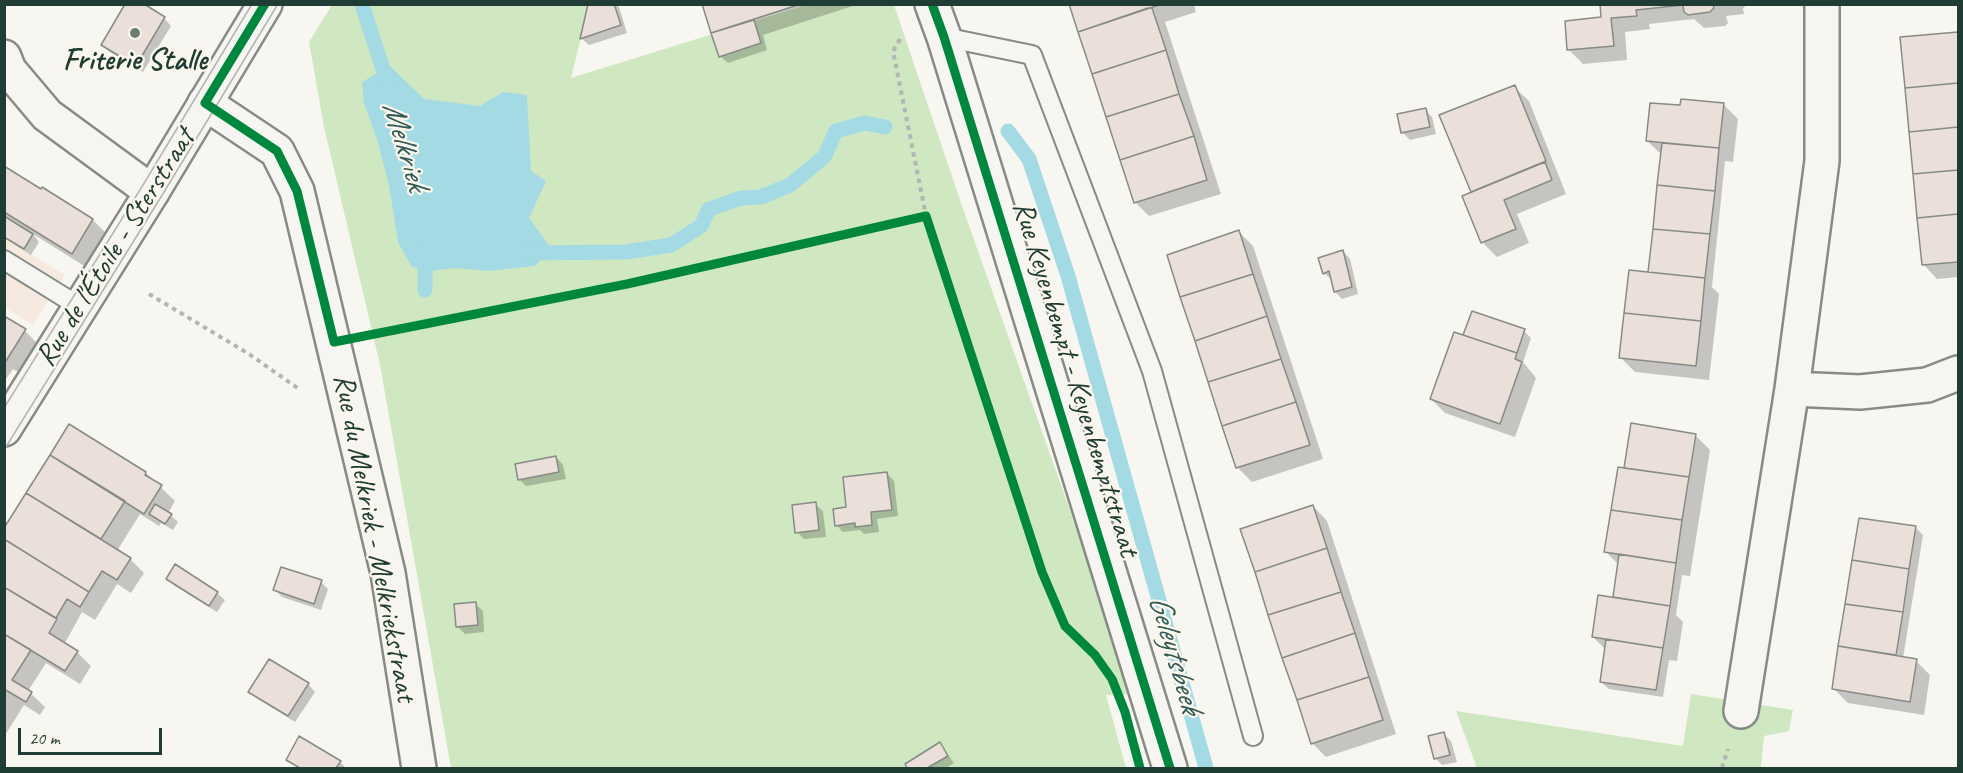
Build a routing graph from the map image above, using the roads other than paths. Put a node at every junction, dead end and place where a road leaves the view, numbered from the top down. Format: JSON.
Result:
{"nodes":[{"id":1,"x":265,"y":4,"type":"edge"},
{"id":2,"x":932,"y":4,"type":"edge"},
{"id":3,"x":1822,"y":4,"type":"edge"},
{"id":4,"x":944,"y":37,"type":"junction"},
{"id":5,"x":4,"y":57,"type":"edge"},
{"id":6,"x":205,"y":103,"type":"junction"},
{"id":7,"x":152,"y":192,"type":"junction"},
{"id":8,"x":4,"y":260,"type":"edge"},
{"id":9,"x":80,"y":307,"type":"junction"},
{"id":10,"x":1959,"y":373,"type":"edge"},
{"id":11,"x":1792,"y":389,"type":"junction"},
{"id":12,"x":4,"y":429,"type":"edge"},
{"id":13,"x":1741,"y":711,"type":"dead end"},
{"id":14,"x":1253,"y":736,"type":"dead end"},
{"id":15,"x":419,"y":768,"type":"edge"},
{"id":16,"x":1170,"y":768,"type":"edge"}],
"edges":[{"from":1,"to":6,"type":"street","name":"Rue de l'Étoile - Sterstraat"},
{"from":2,"to":4,"type":"street","name":"Rue Keyenbempt - Keyenbemptstraat"},
{"from":3,"to":11,"type":"street"},
{"from":4,"to":14,"type":"lane"},
{"from":4,"to":16,"type":"street","name":"Rue Keyenbempt - Keyenbemptstraat"},
{"from":5,"to":7,"type":"street"},
{"from":6,"to":7,"type":"street","name":"Rue de l'Étoile - Sterstraat"},
{"from":6,"to":15,"type":"street","name":"Rue du Melkriek - Melkriekstraat"},
{"from":7,"to":9,"type":"street","name":"Rue de l'Étoile - Sterstraat"},
{"from":8,"to":9,"type":"lane"},
{"from":9,"to":12,"type":"street","name":"Rue de l'Étoile - Sterstraat"},
{"from":10,"to":11,"type":"street"},
{"from":11,"to":13,"type":"street"}]}
